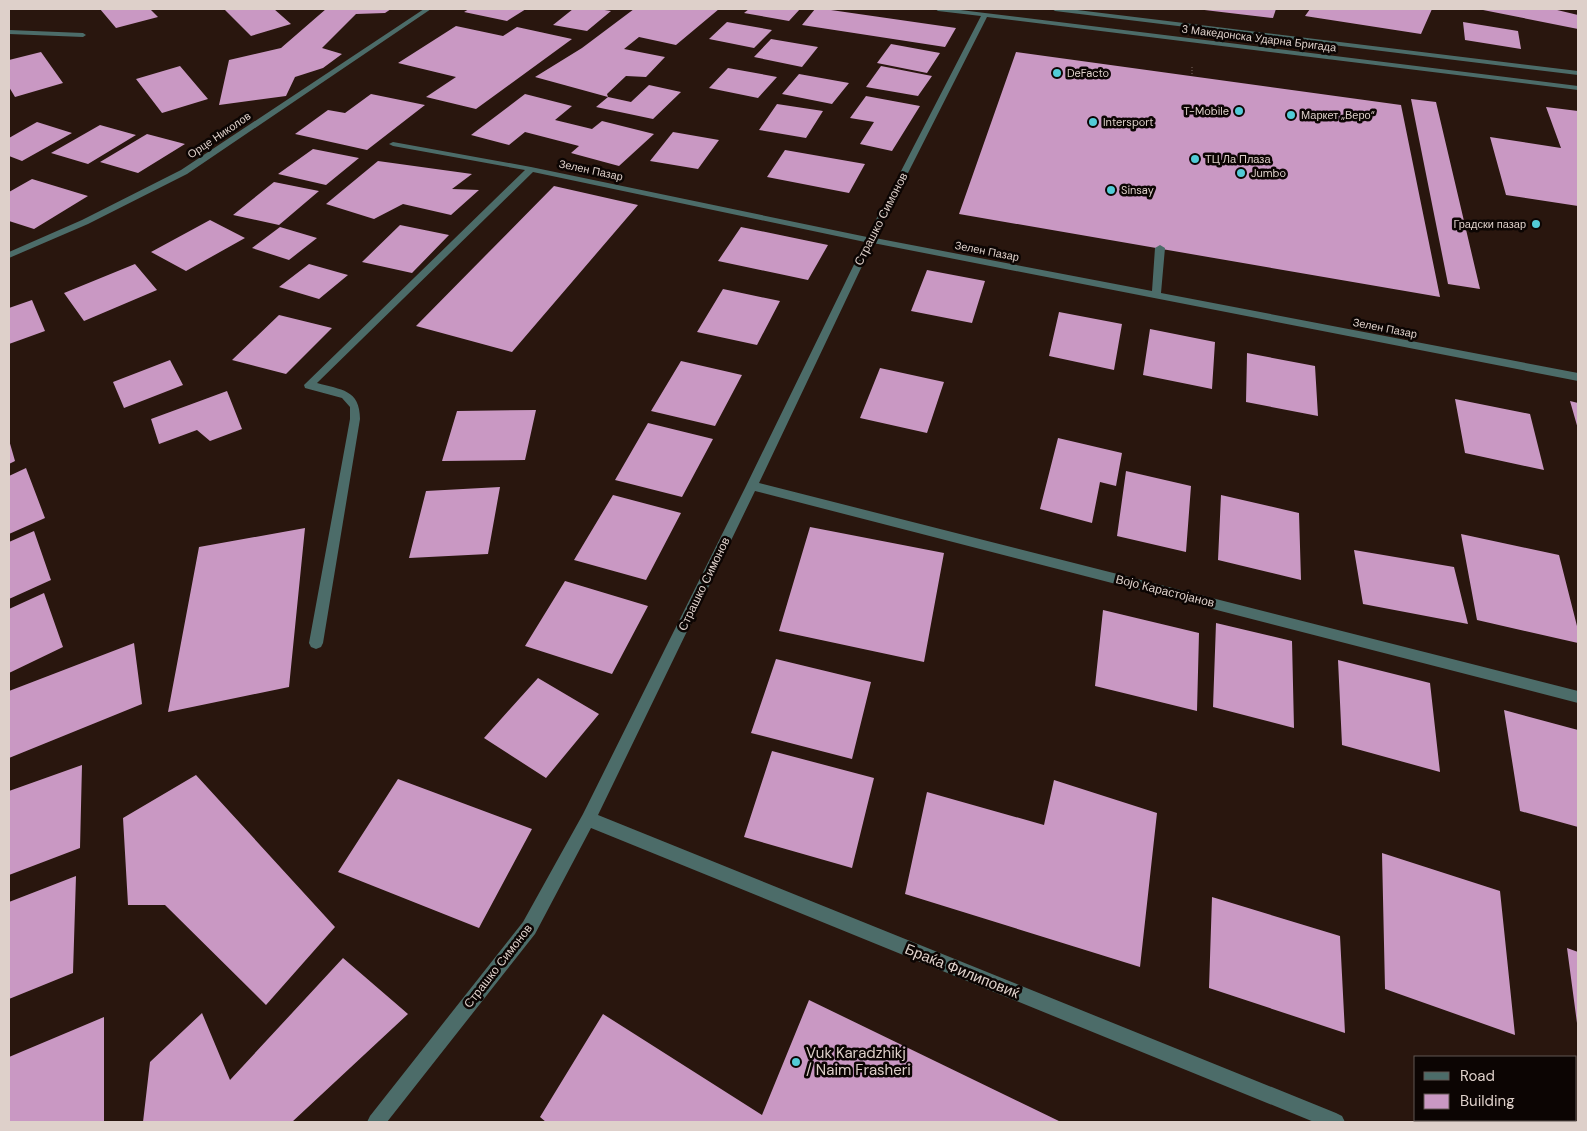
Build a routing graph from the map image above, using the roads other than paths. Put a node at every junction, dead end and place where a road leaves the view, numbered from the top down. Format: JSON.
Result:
{"nodes":[{"id":1,"x":428,"y":9,"type":"edge"},
{"id":2,"x":938,"y":9,"type":"edge"},
{"id":3,"x":1055,"y":9,"type":"edge"},
{"id":4,"x":985,"y":15,"type":"junction"},
{"id":5,"x":9,"y":32,"type":"edge"},
{"id":6,"x":83,"y":35,"type":"dead end"},
{"id":7,"x":1578,"y":73,"type":"edge"},
{"id":8,"x":1578,"y":88,"type":"edge"},
{"id":9,"x":393,"y":144,"type":"dead end"},
{"id":10,"x":531,"y":170,"type":"junction"},
{"id":11,"x":870,"y":240,"type":"junction"},
{"id":12,"x":1160,"y":248,"type":"dead end"},
{"id":13,"x":9,"y":255,"type":"edge"},
{"id":14,"x":1156,"y":295,"type":"junction"},
{"id":15,"x":1578,"y":377,"type":"edge"},
{"id":16,"x":752,"y":486,"type":"junction"},
{"id":17,"x":316,"y":643,"type":"dead end"},
{"id":18,"x":1578,"y":696,"type":"edge"},
{"id":19,"x":588,"y":819,"type":"junction"},
{"id":20,"x":376,"y":1122,"type":"edge"},
{"id":21,"x":1336,"y":1122,"type":"edge"}],
"edges":[{"from":1,"to":13,"type":"street","name":"Орце Николов"},
{"from":2,"to":4,"type":"street","name":"3 Македонска Ударна Бригада"},
{"from":3,"to":7,"type":"street","name":"3 Македонска Ударна Бригада"},
{"from":4,"to":8,"type":"street","name":"3 Македонска Ударна Бригада"},
{"from":4,"to":11,"type":"street","name":"Страшко Симонов"},
{"from":5,"to":6,"type":"street"},
{"from":9,"to":10,"type":"street","name":"Зелен Пазар"},
{"from":10,"to":11,"type":"street","name":"Зелен Пазар"},
{"from":10,"to":17,"type":"street"},
{"from":11,"to":14,"type":"street","name":"Зелен Пазар"},
{"from":11,"to":16,"type":"street","name":"Страшко Симонов"},
{"from":12,"to":14,"type":"street"},
{"from":14,"to":15,"type":"street","name":"Зелен Пазар"},
{"from":16,"to":18,"type":"street","name":"Војо Карастојанов"},
{"from":16,"to":19,"type":"street","name":"Страшко Симонов"},
{"from":19,"to":20,"type":"street","name":"Страшко Симонов"},
{"from":19,"to":21,"type":"street","name":"Браќа Филиповиќ"}]}
